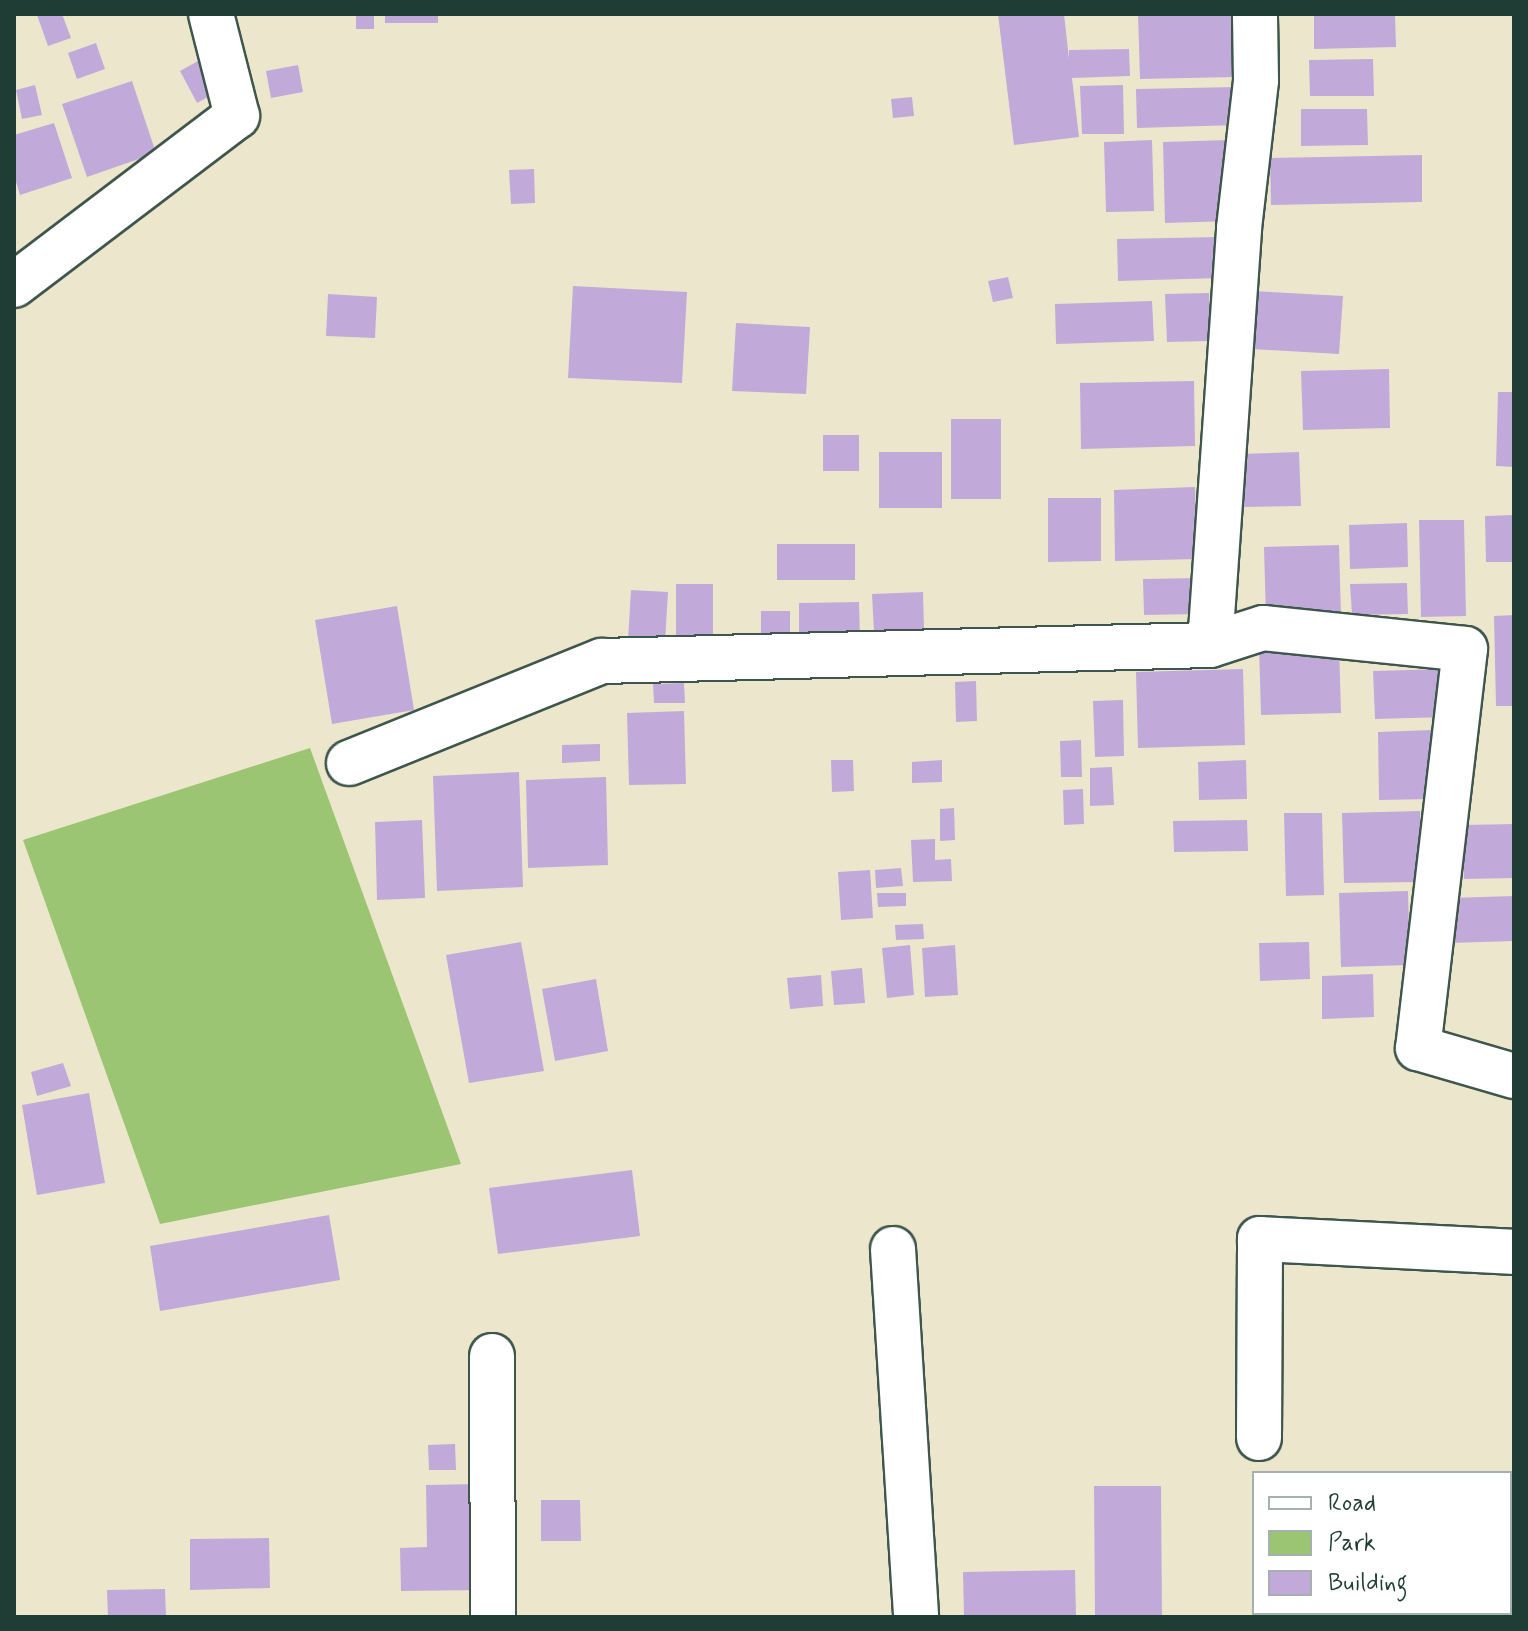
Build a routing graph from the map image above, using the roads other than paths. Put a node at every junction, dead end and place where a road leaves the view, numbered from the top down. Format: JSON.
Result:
{"nodes":[{"id":1,"x":211,"y":14,"type":"edge"},
{"id":2,"x":1255,"y":14,"type":"edge"},
{"id":3,"x":14,"y":285,"type":"edge"},
{"id":4,"x":1210,"y":645,"type":"junction"},
{"id":5,"x":349,"y":763,"type":"dead end"},
{"id":6,"x":1514,"y":1076,"type":"edge"},
{"id":7,"x":893,"y":1249,"type":"dead end"},
{"id":8,"x":1514,"y":1252,"type":"edge"},
{"id":9,"x":492,"y":1356,"type":"dead end"},
{"id":10,"x":1259,"y":1438,"type":"dead end"},
{"id":11,"x":493,"y":1617,"type":"edge"},
{"id":12,"x":916,"y":1617,"type":"edge"}],
"edges":[{"from":1,"to":3,"type":"street"},
{"from":2,"to":4,"type":"street"},
{"from":4,"to":5,"type":"street"},
{"from":4,"to":6,"type":"street"},
{"from":7,"to":12,"type":"street"},
{"from":8,"to":10,"type":"street"},
{"from":9,"to":11,"type":"street"}]}
